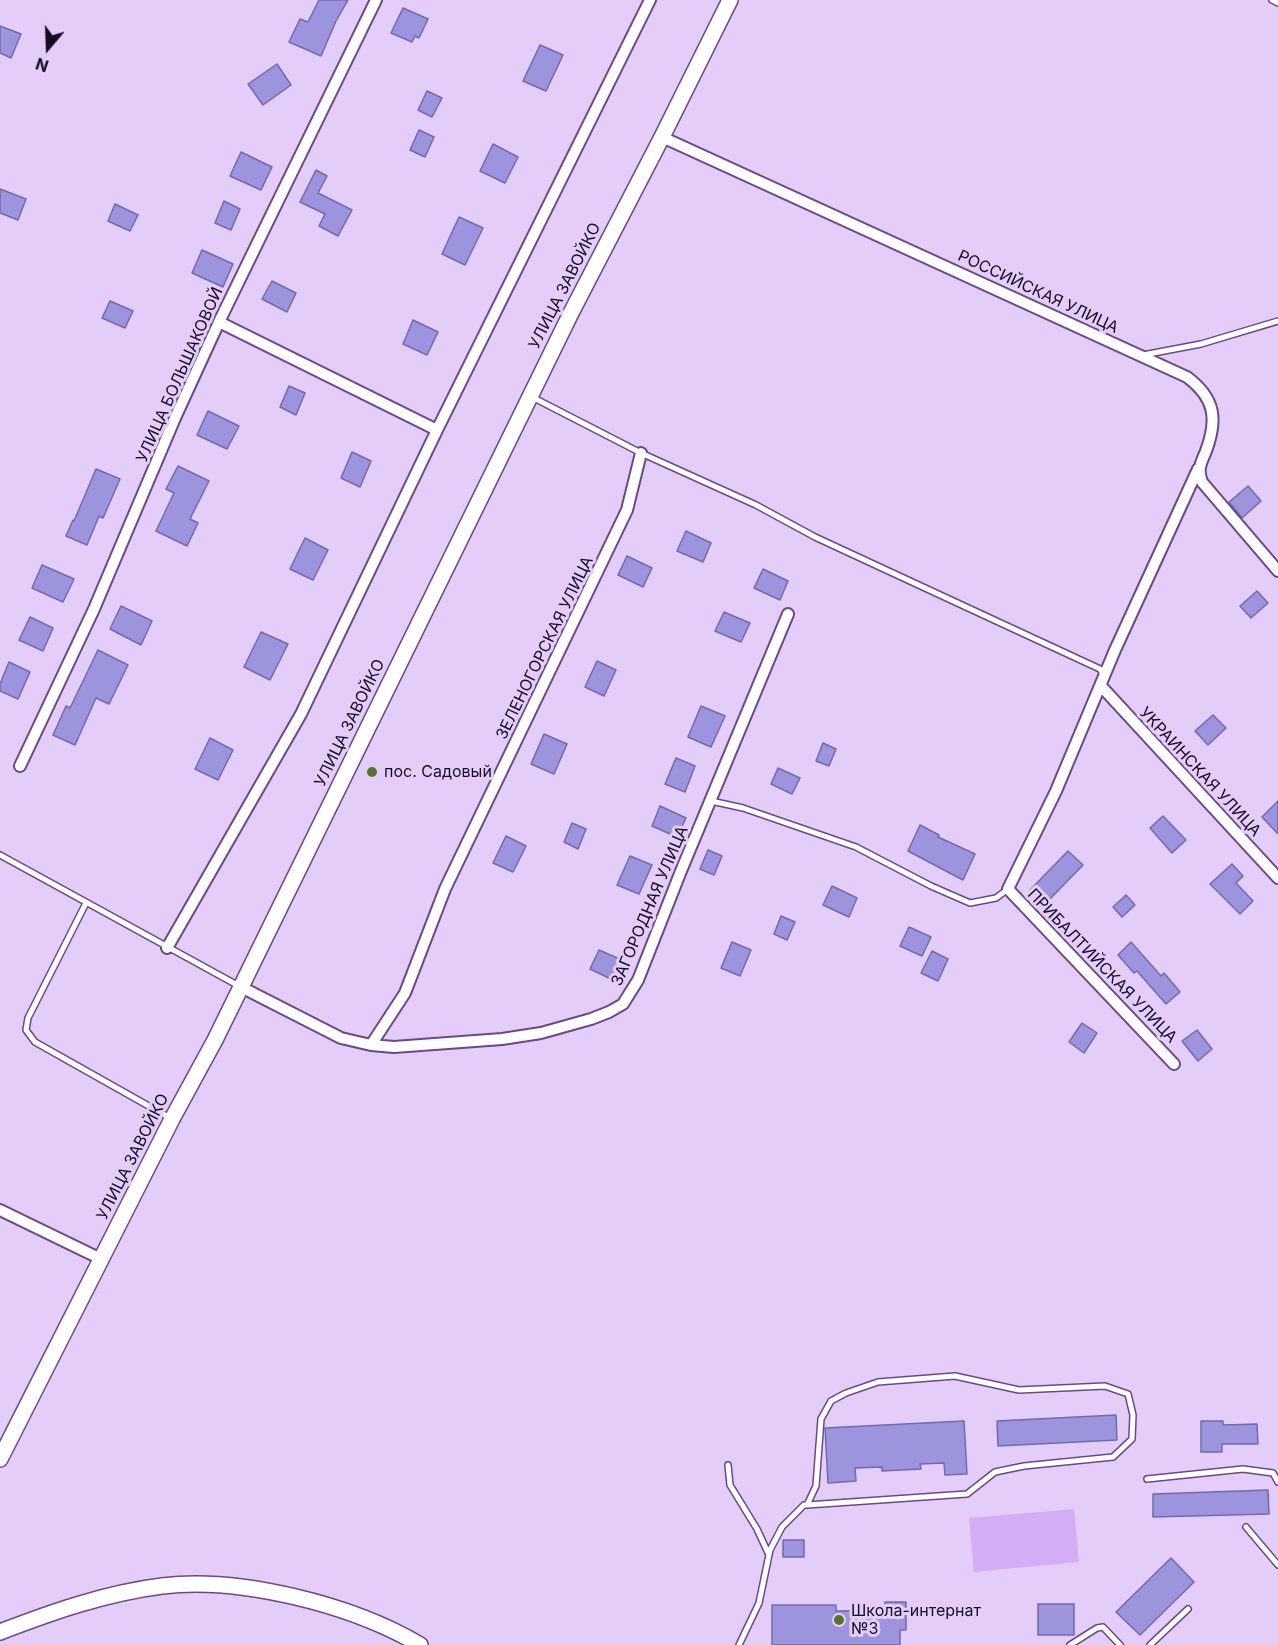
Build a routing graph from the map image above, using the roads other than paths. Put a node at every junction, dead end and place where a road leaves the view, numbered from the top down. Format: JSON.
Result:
{"nodes":[{"id":1,"x":376,"y":0,"type":"edge"},
{"id":2,"x":650,"y":0,"type":"edge"},
{"id":3,"x":730,"y":0,"type":"edge"},
{"id":4,"x":1272,"y":0,"type":"edge"},
{"id":5,"x":1278,"y":3,"type":"edge"},
{"id":6,"x":662,"y":137,"type":"junction"},
{"id":7,"x":1278,"y":321,"type":"edge"},
{"id":8,"x":219,"y":322,"type":"junction"},
{"id":9,"x":1142,"y":355,"type":"junction"},
{"id":10,"x":530,"y":396,"type":"junction"},
{"id":11,"x":437,"y":430,"type":"junction"},
{"id":12,"x":641,"y":453,"type":"junction"},
{"id":13,"x":1199,"y":466,"type":"junction"},
{"id":14,"x":1278,"y":571,"type":"edge"},
{"id":15,"x":788,"y":614,"type":"dead end"},
{"id":16,"x":1102,"y":683,"type":"junction"},
{"id":17,"x":20,"y":766,"type":"dead end"},
{"id":18,"x":711,"y":801,"type":"junction"},
{"id":19,"x":0,"y":855,"type":"edge"},
{"id":20,"x":1278,"y":878,"type":"edge"},
{"id":21,"x":1008,"y":890,"type":"junction"},
{"id":22,"x":86,"y":903,"type":"junction"},
{"id":23,"x":167,"y":948,"type":"junction"},
{"id":24,"x":241,"y":987,"type":"junction"},
{"id":25,"x":371,"y":1045,"type":"junction"},
{"id":26,"x":1174,"y":1064,"type":"dead end"},
{"id":27,"x":172,"y":1119,"type":"junction"},
{"id":28,"x":0,"y":1210,"type":"edge"},
{"id":29,"x":101,"y":1259,"type":"junction"},
{"id":30,"x":0,"y":1459,"type":"edge"},
{"id":31,"x":728,"y":1465,"type":"dead end"},
{"id":32,"x":1147,"y":1479,"type":"dead end"},
{"id":33,"x":1278,"y":1482,"type":"edge"},
{"id":34,"x":807,"y":1505,"type":"junction"},
{"id":35,"x":1246,"y":1527,"type":"dead end"},
{"id":36,"x":769,"y":1556,"type":"junction"},
{"id":37,"x":1278,"y":1565,"type":"edge"},
{"id":38,"x":1188,"y":1609,"type":"dead end"},
{"id":39,"x":0,"y":1632,"type":"edge"},
{"id":40,"x":420,"y":1645,"type":"edge"},
{"id":41,"x":739,"y":1645,"type":"edge"},
{"id":42,"x":1070,"y":1645,"type":"edge"},
{"id":43,"x":1120,"y":1645,"type":"edge"},
{"id":44,"x":1150,"y":1645,"type":"edge"}],
"edges":[{"from":1,"to":8,"type":"street","name":"УЛИЦА БОЛЬШАКОВОЙ"},
{"from":2,"to":11,"type":"street"},
{"from":3,"to":6,"type":"main road","name":"УЛИЦА ЗАВОЙКО"},
{"from":4,"to":5,"type":"lane"},
{"from":6,"to":9,"type":"street","name":"РОССИЙСКАЯ УЛИЦА"},
{"from":6,"to":10,"type":"main road","name":"УЛИЦА ЗАВОЙКО"},
{"from":7,"to":9,"type":"lane"},
{"from":8,"to":11,"type":"street"},
{"from":8,"to":17,"type":"street","name":"УЛИЦА БОЛЬШАКОВОЙ"},
{"from":9,"to":13,"type":"street","name":"РОССИЙСКАЯ УЛИЦА"},
{"from":10,"to":12,"type":"lane"},
{"from":10,"to":24,"type":"main road","name":"УЛИЦА ЗАВОЙКО"},
{"from":11,"to":23,"type":"street"},
{"from":12,"to":16,"type":"lane"},
{"from":12,"to":25,"type":"street","name":"ЗЕЛЕНОГОРСКАЯ УЛИЦА"},
{"from":13,"to":14,"type":"street"},
{"from":13,"to":16,"type":"street","name":"РОССИЙСКАЯ УЛИЦА"},
{"from":15,"to":18,"type":"street","name":"ЗАГОРОДНАЯ УЛИЦА"},
{"from":16,"to":20,"type":"street","name":"УКРАИНСКАЯ УЛИЦА"},
{"from":16,"to":21,"type":"street","name":"РОССИЙСКАЯ УЛИЦА"},
{"from":18,"to":21,"type":"lane"},
{"from":18,"to":25,"type":"street","name":"ЗАГОРОДНАЯ УЛИЦА"},
{"from":19,"to":22,"type":"lane"},
{"from":21,"to":26,"type":"street","name":"ПРИБАЛТИЙСКАЯ УЛИЦА"},
{"from":22,"to":23,"type":"lane"},
{"from":22,"to":27,"type":"lane"},
{"from":23,"to":24,"type":"lane"},
{"from":24,"to":25,"type":"street","name":"ЗАГОРОДНАЯ УЛИЦА"},
{"from":24,"to":27,"type":"main road","name":"УЛИЦА ЗАВОЙКО"},
{"from":27,"to":29,"type":"main road","name":"УЛИЦА ЗАВОЙКО"},
{"from":28,"to":29,"type":"street"},
{"from":29,"to":30,"type":"main road","name":"УЛИЦА ЗАВОЙКО"},
{"from":31,"to":36,"type":"lane"},
{"from":32,"to":33,"type":"lane"},
{"from":34,"to":34,"type":"lane"},
{"from":34,"to":36,"type":"lane"},
{"from":35,"to":37,"type":"lane"},
{"from":36,"to":41,"type":"lane"},
{"from":38,"to":44,"type":"lane"},
{"from":39,"to":40,"type":"main road"},
{"from":42,"to":43,"type":"lane"}]}
